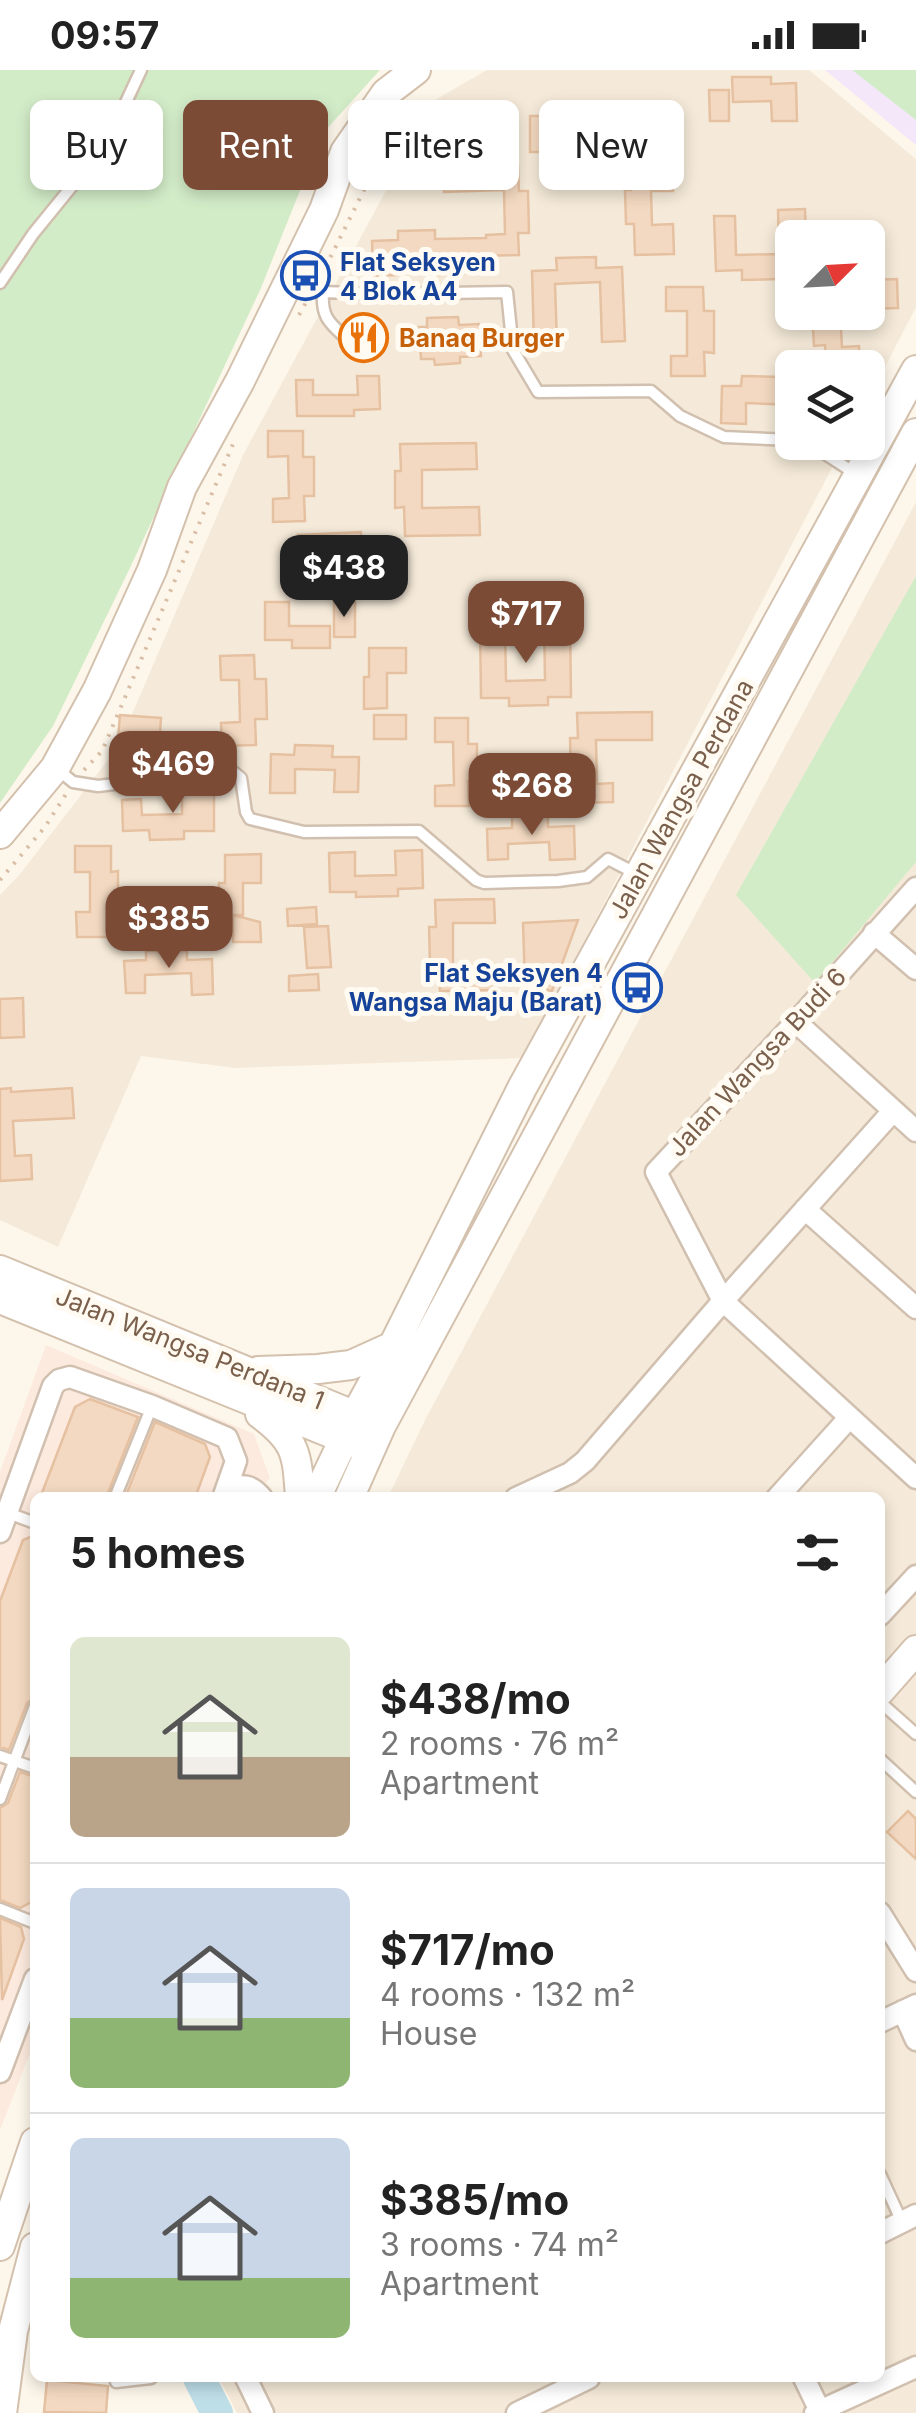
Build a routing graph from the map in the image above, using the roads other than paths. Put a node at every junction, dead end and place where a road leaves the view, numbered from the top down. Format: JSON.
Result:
{"nodes":[{"id":1,"x":142,"y":70,"type":"edge"},
{"id":2,"x":414,"y":82,"type":"edge"},
{"id":3,"x":0,"y":283,"type":"edge"},
{"id":4,"x":309,"y":287,"type":"junction"},
{"id":5,"x":348,"y":341,"type":"dead end"},
{"id":6,"x":916,"y":370,"type":"edge"},
{"id":7,"x":916,"y":433,"type":"edge"},
{"id":8,"x":775,"y":439,"type":"edge"},
{"id":9,"x":835,"y":460,"type":"edge"},
{"id":10,"x":858,"y":475,"type":"junction"},
{"id":11,"x":64,"y":775,"type":"junction"},
{"id":12,"x":0,"y":834,"type":"edge"},
{"id":13,"x":640,"y":876,"type":"junction"},
{"id":14,"x":916,"y":888,"type":"edge"},
{"id":15,"x":874,"y":933,"type":"junction"},
{"id":16,"x":916,"y":970,"type":"edge"},
{"id":17,"x":796,"y":1022,"type":"junction"},
{"id":18,"x":893,"y":1111,"type":"junction"},
{"id":19,"x":916,"y":1131,"type":"edge"},
{"id":20,"x":805,"y":1208,"type":"junction"},
{"id":21,"x":0,"y":1270,"type":"edge"},
{"id":22,"x":0,"y":1299,"type":"edge"},
{"id":23,"x":723,"y":1301,"type":"junction"},
{"id":24,"x":916,"y":1308,"type":"edge"},
{"id":25,"x":392,"y":1346,"type":"junction"},
{"id":26,"x":239,"y":1383,"type":"junction"},
{"id":27,"x":152,"y":1406,"type":"junction"},
{"id":28,"x":849,"y":1418,"type":"junction"},
{"id":29,"x":363,"y":1432,"type":"junction"},
{"id":30,"x":916,"y":1478,"type":"edge"},
{"id":31,"x":117,"y":1492,"type":"edge"},
{"id":32,"x":225,"y":1492,"type":"edge"},
{"id":33,"x":228,"y":1492,"type":"edge"},
{"id":34,"x":257,"y":1492,"type":"edge"},
{"id":35,"x":300,"y":1492,"type":"edge"},
{"id":36,"x":320,"y":1492,"type":"edge"},
{"id":37,"x":350,"y":1492,"type":"edge"},
{"id":38,"x":528,"y":1492,"type":"edge"},
{"id":39,"x":782,"y":1492,"type":"edge"},
{"id":40,"x":2,"y":1518,"type":"edge"},
{"id":41,"x":30,"y":1522,"type":"edge"},
{"id":42,"x":916,"y":1576,"type":"edge"},
{"id":43,"x":885,"y":1610,"type":"edge"},
{"id":44,"x":916,"y":1650,"type":"edge"},
{"id":45,"x":885,"y":1686,"type":"edge"},
{"id":46,"x":885,"y":1706,"type":"edge"},
{"id":47,"x":30,"y":1719,"type":"edge"},
{"id":48,"x":916,"y":1734,"type":"edge"},
{"id":49,"x":0,"y":1756,"type":"edge"},
{"id":50,"x":14,"y":1762,"type":"junction"},
{"id":51,"x":885,"y":1764,"type":"edge"},
{"id":52,"x":30,"y":1767,"type":"edge"},
{"id":53,"x":916,"y":1792,"type":"edge"},
{"id":54,"x":0,"y":1799,"type":"edge"},
{"id":55,"x":0,"y":1909,"type":"edge"},
{"id":56,"x":30,"y":1921,"type":"edge"},
{"id":57,"x":885,"y":1921,"type":"edge"},
{"id":58,"x":916,"y":1971,"type":"edge"},
{"id":59,"x":30,"y":1992,"type":"edge"},
{"id":60,"x":909,"y":2008,"type":"edge"},
{"id":61,"x":885,"y":2020,"type":"edge"},
{"id":62,"x":916,"y":2040,"type":"edge"},
{"id":63,"x":0,"y":2072,"type":"edge"},
{"id":64,"x":30,"y":2157,"type":"edge"},
{"id":65,"x":885,"y":2182,"type":"edge"},
{"id":66,"x":909,"y":2218,"type":"edge"},
{"id":67,"x":885,"y":2230,"type":"edge"},
{"id":68,"x":0,"y":2246,"type":"edge"},
{"id":69,"x":30,"y":2261,"type":"edge"},
{"id":70,"x":6,"y":2331,"type":"edge"},
{"id":71,"x":4,"y":2365,"type":"edge"},
{"id":72,"x":916,"y":2367,"type":"edge"},
{"id":73,"x":885,"y":2381,"type":"edge"},
{"id":74,"x":248,"y":2382,"type":"edge"},
{"id":75,"x":582,"y":2382,"type":"edge"},
{"id":76,"x":806,"y":2382,"type":"edge"},
{"id":77,"x":883,"y":2382,"type":"edge"},
{"id":78,"x":530,"y":2410,"type":"edge"},
{"id":79,"x":817,"y":2412,"type":"edge"},
{"id":80,"x":2,"y":2413,"type":"edge"},
{"id":81,"x":263,"y":2413,"type":"edge"}],
"edges":[{"from":1,"to":3,"type":"lane"},
{"from":2,"to":4,"type":"main road"},
{"from":4,"to":5,"type":"lane"},
{"from":4,"to":8,"type":"lane"},
{"from":4,"to":11,"type":"main road"},
{"from":6,"to":10,"type":"main road","name":"Jalan Wangsa Perdana"},
{"from":7,"to":29,"type":"main road","name":"Jalan Wangsa Perdana"},
{"from":9,"to":10,"type":"lane"},
{"from":10,"to":13,"type":"main road","name":"Jalan Wangsa Perdana"},
{"from":11,"to":12,"type":"main road"},
{"from":11,"to":13,"type":"lane"},
{"from":13,"to":25,"type":"main road","name":"Jalan Wangsa Perdana"},
{"from":14,"to":15,"type":"street","name":"Jalan Wangsa Budi 6"},
{"from":15,"to":16,"type":"street"},
{"from":15,"to":17,"type":"street","name":"Jalan Wangsa Budi 6"},
{"from":17,"to":18,"type":"street"},
{"from":17,"to":23,"type":"street","name":"Jalan Wangsa Budi 6"},
{"from":18,"to":19,"type":"street"},
{"from":18,"to":20,"type":"street"},
{"from":20,"to":23,"type":"street"},
{"from":20,"to":24,"type":"street"},
{"from":21,"to":26,"type":"main road","name":"Jalan Wangsa Perdana 1"},
{"from":22,"to":26,"type":"main road","name":"Jalan Wangsa Perdana 1"},
{"from":23,"to":28,"type":"street"},
{"from":23,"to":38,"type":"street"},
{"from":25,"to":26,"type":"main road"},
{"from":25,"to":29,"type":"main road","name":"Jalan Wangsa Perdana"},
{"from":26,"to":29,"type":"main road","name":"Jalan Wangsa Perdana 1"},
{"from":26,"to":35,"type":"main road"},
{"from":27,"to":31,"type":"lane"},
{"from":27,"to":32,"type":"street"},
{"from":27,"to":40,"type":"street"},
{"from":28,"to":30,"type":"street"},
{"from":28,"to":39,"type":"street"},
{"from":29,"to":36,"type":"main road","name":"Jalan Wangsa Perdana"},
{"from":29,"to":37,"type":"main road","name":"Jalan Wangsa Perdana"},
{"from":33,"to":34,"type":"street"},
{"from":40,"to":41,"type":"lane"},
{"from":42,"to":43,"type":"street"},
{"from":44,"to":45,"type":"main road"},
{"from":46,"to":48,"type":"lane"},
{"from":47,"to":50,"type":"lane"},
{"from":49,"to":50,"type":"lane"},
{"from":50,"to":52,"type":"lane"},
{"from":50,"to":54,"type":"lane"},
{"from":51,"to":53,"type":"lane"},
{"from":55,"to":56,"type":"lane"},
{"from":57,"to":58,"type":"street"},
{"from":59,"to":63,"type":"street"},
{"from":60,"to":61,"type":"street"},
{"from":60,"to":62,"type":"street"},
{"from":64,"to":68,"type":"main road"},
{"from":65,"to":66,"type":"lane"},
{"from":66,"to":67,"type":"street"},
{"from":69,"to":70,"type":"main road"},
{"from":70,"to":71,"type":"main road"},
{"from":71,"to":80,"type":"main road"},
{"from":72,"to":73,"type":"street"},
{"from":74,"to":81,"type":"street"},
{"from":75,"to":78,"type":"street"},
{"from":76,"to":79,"type":"street"},
{"from":77,"to":79,"type":"street"}]}
